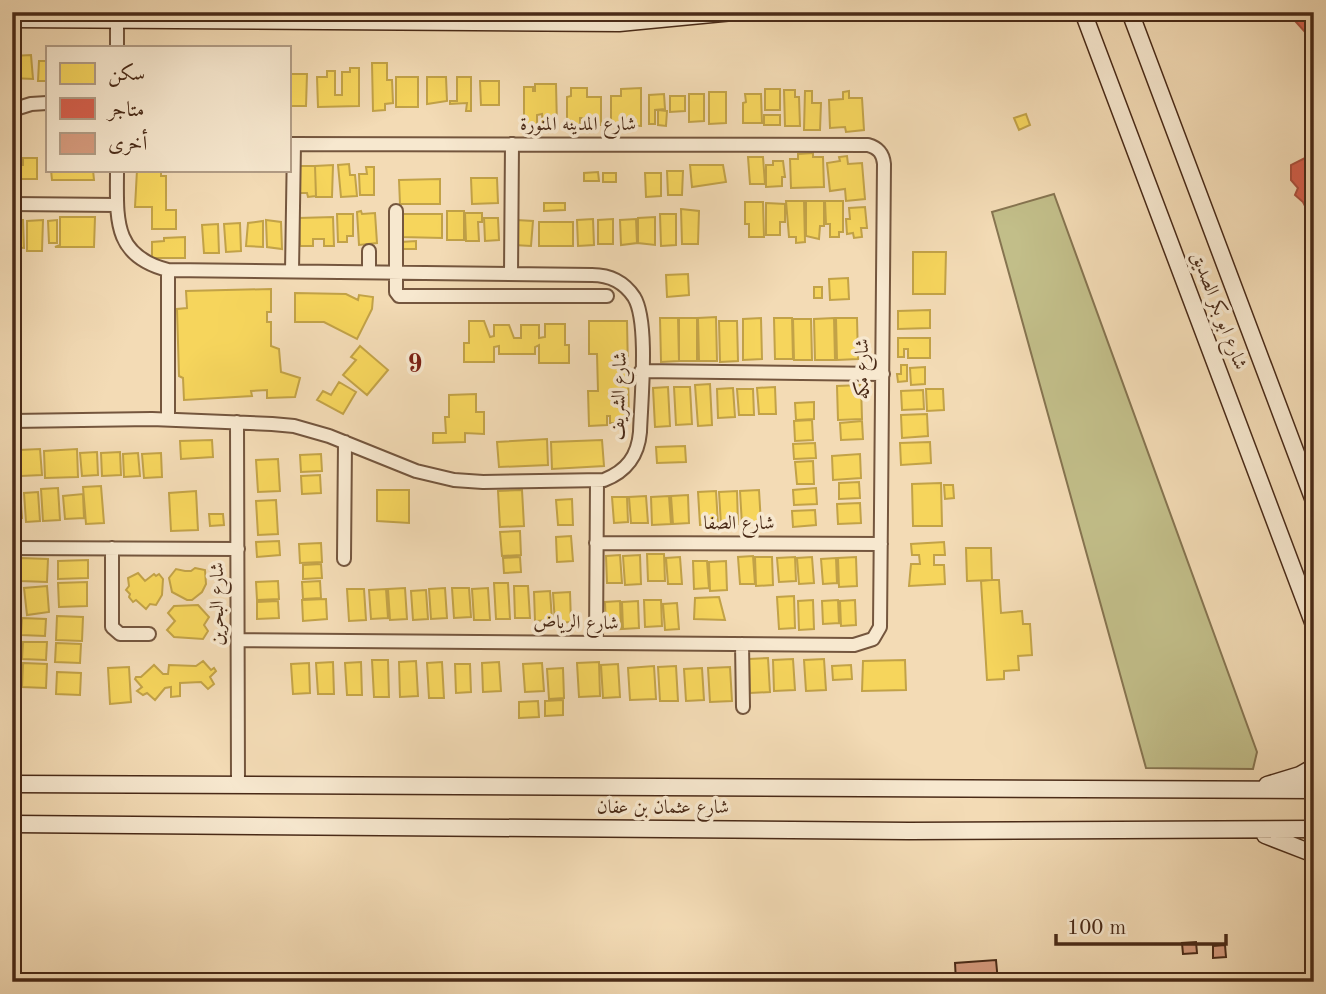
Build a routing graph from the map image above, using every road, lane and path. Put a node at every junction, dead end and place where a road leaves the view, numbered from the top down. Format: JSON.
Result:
{"nodes":[{"id":1,"x":733,"y":12,"type":"edge"},
{"id":2,"x":1083,"y":12,"type":"edge"},
{"id":3,"x":1093,"y":12,"type":"edge"},
{"id":4,"x":1129,"y":14,"type":"edge"},
{"id":5,"x":456,"y":17,"type":"edge"},
{"id":6,"x":12,"y":19,"type":"edge"},
{"id":7,"x":117,"y":20,"type":"junction"},
{"id":8,"x":1090,"y":29,"type":"junction"},
{"id":9,"x":117,"y":46,"type":"edge"},
{"id":10,"x":46,"y":103,"type":"edge"},
{"id":11,"x":12,"y":110,"type":"edge"},
{"id":12,"x":291,"y":144,"type":"edge"},
{"id":13,"x":512,"y":144,"type":"junction"},
{"id":14,"x":868,"y":145,"type":"joint"},
{"id":15,"x":117,"y":172,"type":"edge"},
{"id":16,"x":12,"y":204,"type":"edge"},
{"id":17,"x":117,"y":205,"type":"junction"},
{"id":18,"x":396,"y":211,"type":"dead end"},
{"id":19,"x":369,"y":251,"type":"dead end"},
{"id":20,"x":168,"y":270,"type":"junction"},
{"id":21,"x":292,"y":271,"type":"junction"},
{"id":22,"x":369,"y":272,"type":"junction"},
{"id":23,"x":396,"y":272,"type":"junction"},
{"id":24,"x":511,"y":274,"type":"junction"},
{"id":25,"x":607,"y":296,"type":"dead end"},
{"id":26,"x":642,"y":371,"type":"junction"},
{"id":27,"x":883,"y":373,"type":"junction"},
{"id":28,"x":169,"y":419,"type":"junction"},
{"id":29,"x":12,"y":421,"type":"edge"},
{"id":30,"x":237,"y":422,"type":"junction"},
{"id":31,"x":345,"y":442,"type":"junction"},
{"id":32,"x":597,"y":481,"type":"junction"},
{"id":33,"x":1314,"y":501,"type":"edge"},
{"id":34,"x":596,"y":543,"type":"junction"},
{"id":35,"x":881,"y":544,"type":"junction"},
{"id":36,"x":12,"y":548,"type":"edge"},
{"id":37,"x":112,"y":548,"type":"junction"},
{"id":38,"x":237,"y":549,"type":"junction"},
{"id":39,"x":344,"y":559,"type":"dead end"},
{"id":40,"x":881,"y":602,"type":"joint"},
{"id":41,"x":1314,"y":625,"type":"edge"},
{"id":42,"x":149,"y":634,"type":"dead end"},
{"id":43,"x":238,"y":640,"type":"junction"},
{"id":44,"x":596,"y":643,"type":"junction"},
{"id":45,"x":742,"y":644,"type":"junction"},
{"id":46,"x":743,"y":707,"type":"dead end"},
{"id":47,"x":1314,"y":767,"type":"edge"},
{"id":48,"x":12,"y":784,"type":"edge"},
{"id":49,"x":238,"y":785,"type":"junction"},
{"id":50,"x":1249,"y":790,"type":"junction"},
{"id":51,"x":1314,"y":790,"type":"edge"},
{"id":52,"x":12,"y":824,"type":"edge"},
{"id":53,"x":1314,"y":829,"type":"edge"},
{"id":54,"x":1249,"y":830,"type":"junction"},
{"id":55,"x":1314,"y":854,"type":"edge"}],
"edges":[{"from":1,"to":5,"type":"main road"},
{"from":2,"to":8,"type":"main road","name":"شارع ابو بكر الصديق"},
{"from":3,"to":8,"type":"main road"},
{"from":4,"to":33,"type":"main road","name":"شارع ابو بكر الصديق"},
{"from":5,"to":7,"type":"main road"},
{"from":6,"to":7,"type":"main road"},
{"from":7,"to":9,"type":"street"},
{"from":8,"to":41,"type":"main road","name":"شارع ابو بكر الصديق"},
{"from":10,"to":11,"type":"street"},
{"from":12,"to":13,"type":"street","name":"شارع المدينه المنورة"},
{"from":12,"to":21,"type":"street"},
{"from":13,"to":14,"type":"street","name":"شارع المدينه المنورة"},
{"from":13,"to":24,"type":"street"},
{"from":14,"to":27,"type":"street","name":"شارع مكه"},
{"from":15,"to":17,"type":"street","name":"شارع الشريف"},
{"from":16,"to":17,"type":"street"},
{"from":17,"to":20,"type":"street","name":"شارع الشريف"},
{"from":18,"to":23,"type":"street"},
{"from":19,"to":22,"type":"street"},
{"from":20,"to":21,"type":"street","name":"شارع الشريف"},
{"from":20,"to":28,"type":"street"},
{"from":21,"to":22,"type":"street","name":"شارع الشريف"},
{"from":22,"to":23,"type":"street","name":"شارع الشريف"},
{"from":23,"to":24,"type":"street","name":"شارع الشريف"},
{"from":23,"to":25,"type":"street"},
{"from":24,"to":26,"type":"street","name":"شارع الشريف"},
{"from":26,"to":27,"type":"street"},
{"from":26,"to":32,"type":"street","name":"شارع الشريف"},
{"from":27,"to":35,"type":"street","name":"شارع مكه"},
{"from":28,"to":29,"type":"street","name":"شارع الشريف"},
{"from":28,"to":30,"type":"street","name":"شارع الشريف"},
{"from":30,"to":31,"type":"street","name":"شارع الشريف"},
{"from":30,"to":38,"type":"street","name":"شارع البحرين"},
{"from":31,"to":32,"type":"street","name":"شارع الشريف"},
{"from":31,"to":39,"type":"street"},
{"from":32,"to":34,"type":"street"},
{"from":34,"to":35,"type":"street","name":"شارع الصفا"},
{"from":34,"to":44,"type":"street"},
{"from":35,"to":40,"type":"street","name":"شارع مكه"},
{"from":36,"to":37,"type":"street"},
{"from":37,"to":38,"type":"street"},
{"from":37,"to":42,"type":"street"},
{"from":38,"to":43,"type":"street","name":"شارع البحرين"},
{"from":40,"to":45,"type":"street","name":"شارع الرياض"},
{"from":43,"to":44,"type":"street","name":"شارع الرياض"},
{"from":43,"to":49,"type":"street","name":"شارع البحرين"},
{"from":44,"to":45,"type":"street","name":"شارع الرياض"},
{"from":45,"to":46,"type":"street"},
{"from":47,"to":50,"type":"main road"},
{"from":48,"to":49,"type":"main road","name":"شارع عثمان بن عفان"},
{"from":49,"to":50,"type":"main road","name":"شارع عثمان بن عفان"},
{"from":50,"to":51,"type":"main road","name":"شارع عثمان بن عفان"},
{"from":52,"to":54,"type":"main road","name":"شارع عثمان بن عفان"},
{"from":53,"to":54,"type":"main road","name":"شارع عثمان بن عفان"},
{"from":54,"to":55,"type":"main road"}]}
